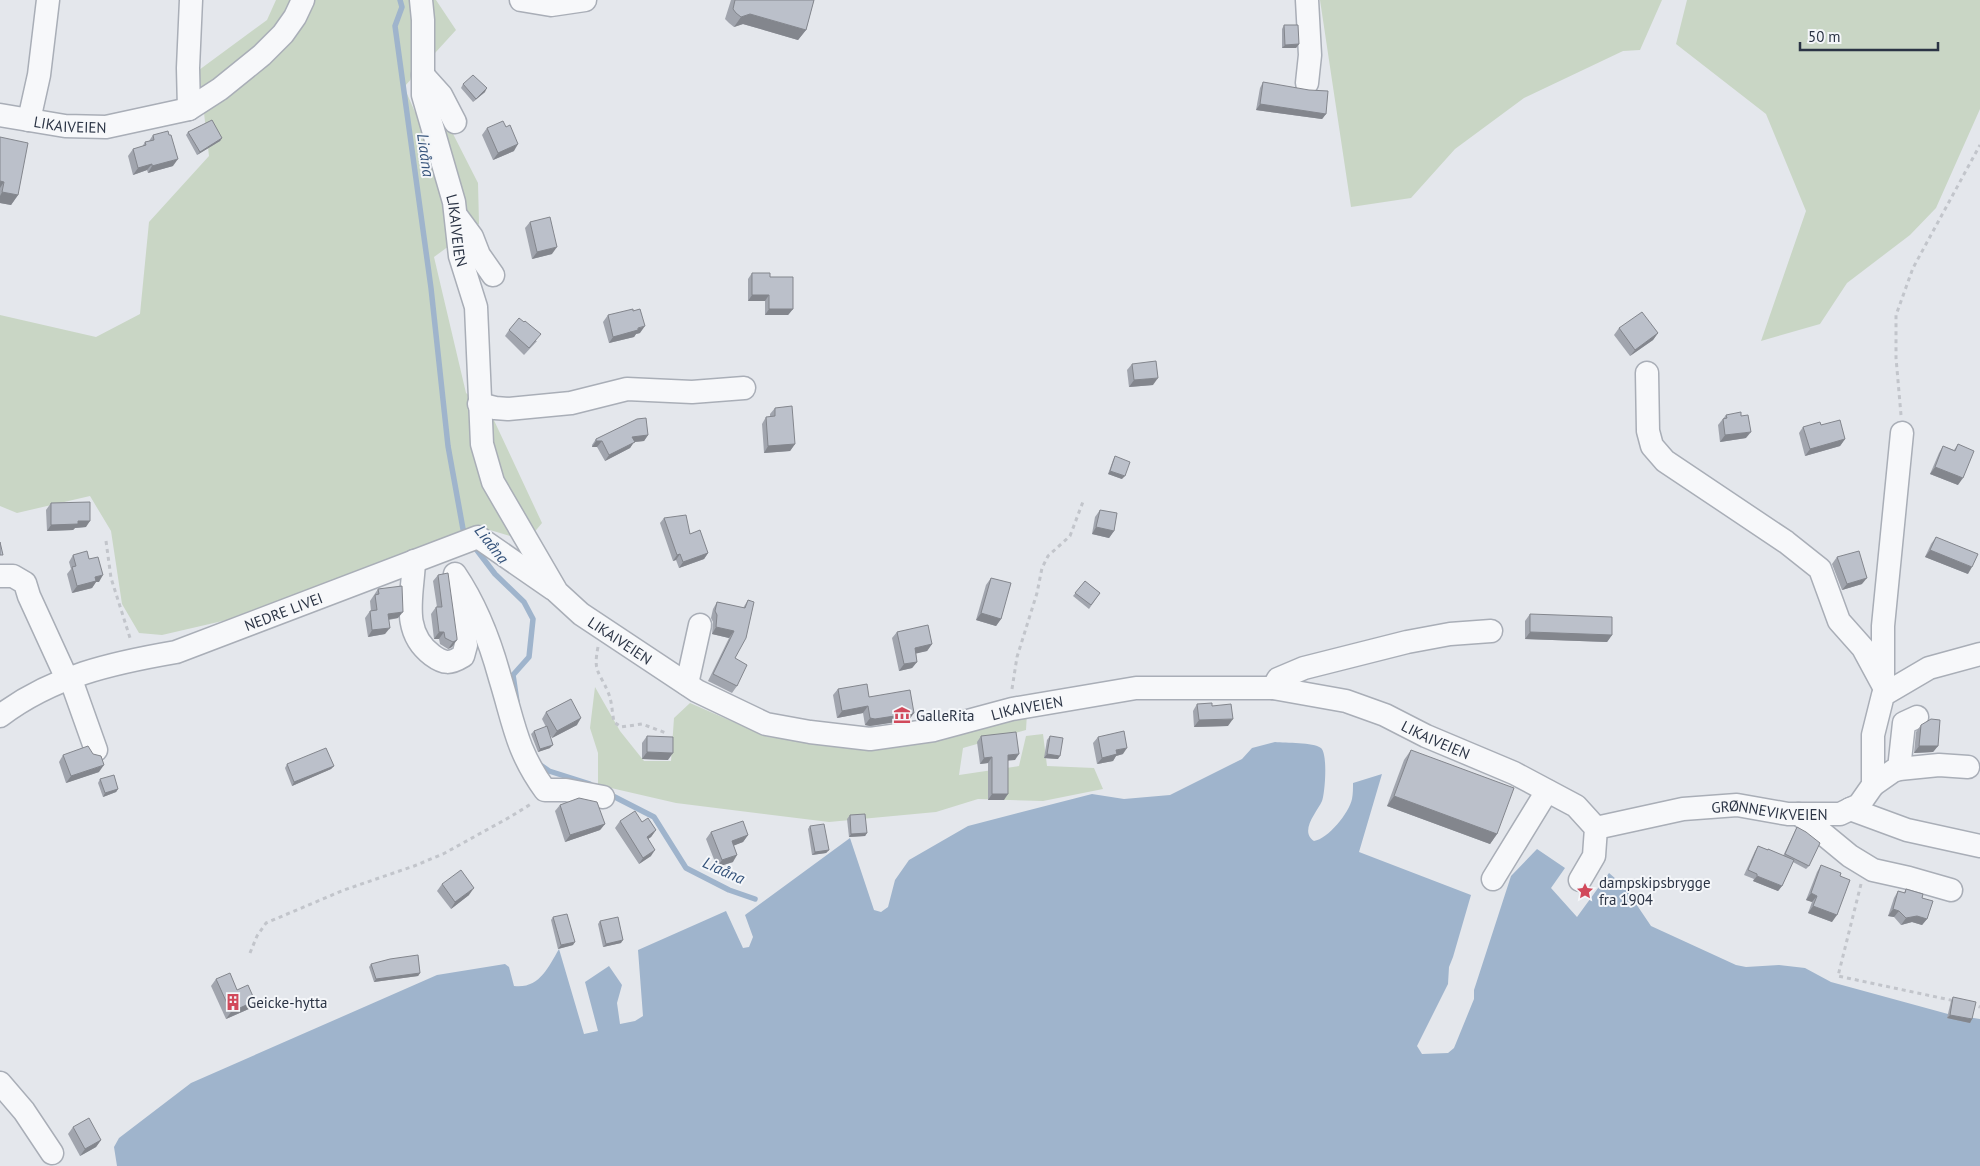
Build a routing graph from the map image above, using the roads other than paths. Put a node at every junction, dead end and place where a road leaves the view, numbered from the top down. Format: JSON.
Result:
{"nodes":[{"id":1,"x":48,"y":0,"type":"edge"},
{"id":2,"x":191,"y":0,"type":"edge"},
{"id":3,"x":303,"y":0,"type":"edge"},
{"id":4,"x":420,"y":0,"type":"edge"},
{"id":5,"x":521,"y":0,"type":"edge"},
{"id":6,"x":585,"y":0,"type":"edge"},
{"id":7,"x":1307,"y":0,"type":"edge"},
{"id":8,"x":422,"y":74,"type":"junction"},
{"id":9,"x":1307,"y":83,"type":"dead end"},
{"id":10,"x":189,"y":109,"type":"junction"},
{"id":11,"x":0,"y":114,"type":"edge"},
{"id":12,"x":29,"y":120,"type":"junction"},
{"id":13,"x":455,"y":122,"type":"dead end"},
{"id":14,"x":456,"y":216,"type":"junction"},
{"id":15,"x":493,"y":275,"type":"dead end"},
{"id":16,"x":1647,"y":373,"type":"dead end"},
{"id":17,"x":744,"y":388,"type":"dead end"},
{"id":18,"x":479,"y":404,"type":"junction"},
{"id":19,"x":1902,"y":433,"type":"road end"},
{"id":20,"x":452,"y":547,"type":"junction"},
{"id":21,"x":414,"y":561,"type":"junction"},
{"id":22,"x":455,"y":574,"type":"junction"},
{"id":23,"x":0,"y":576,"type":"edge"},
{"id":24,"x":557,"y":592,"type":"junction"},
{"id":25,"x":700,"y":625,"type":"dead end"},
{"id":26,"x":1491,"y":631,"type":"dead end"},
{"id":27,"x":1980,"y":654,"type":"edge"},
{"id":28,"x":69,"y":678,"type":"junction"},
{"id":29,"x":687,"y":684,"type":"junction"},
{"id":30,"x":1273,"y":688,"type":"junction"},
{"id":31,"x":1883,"y":690,"type":"junction"},
{"id":32,"x":0,"y":716,"type":"edge"},
{"id":33,"x":1917,"y":717,"type":"dead end"},
{"id":34,"x":96,"y":750,"type":"dead end"},
{"id":35,"x":1968,"y":767,"type":"dead end"},
{"id":36,"x":1899,"y":769,"type":"junction"},
{"id":37,"x":1873,"y":786,"type":"junction"},
{"id":38,"x":1547,"y":791,"type":"junction"},
{"id":39,"x":603,"y":797,"type":"dead end"},
{"id":40,"x":1850,"y":809,"type":"junction"},
{"id":41,"x":1799,"y":814,"type":"junction"},
{"id":42,"x":1596,"y":828,"type":"junction"},
{"id":43,"x":1980,"y":846,"type":"edge"},
{"id":44,"x":1493,"y":879,"type":"dead end"},
{"id":45,"x":1580,"y":880,"type":"dead end"},
{"id":46,"x":1950,"y":890,"type":"dead end"},
{"id":47,"x":0,"y":1083,"type":"edge"},
{"id":48,"x":52,"y":1153,"type":"dead end"}],
"edges":[{"from":1,"to":12,"type":"street"},
{"from":2,"to":10,"type":"street"},
{"from":3,"to":10,"type":"street","name":"LIKAIVEIEN"},
{"from":4,"to":8,"type":"street","name":"LIKAIVEIEN"},
{"from":5,"to":6,"type":"street"},
{"from":7,"to":9,"type":"street"},
{"from":8,"to":13,"type":"street"},
{"from":8,"to":14,"type":"street","name":"LIKAIVEIEN"},
{"from":10,"to":12,"type":"street","name":"LIKAIVEIEN"},
{"from":11,"to":12,"type":"street","name":"LIKAIVEIEN"},
{"from":14,"to":15,"type":"street"},
{"from":14,"to":18,"type":"street","name":"LIKAIVEIEN"},
{"from":16,"to":31,"type":"street"},
{"from":17,"to":18,"type":"street"},
{"from":18,"to":24,"type":"street","name":"LIKAIVEIEN"},
{"from":19,"to":31,"type":"street"},
{"from":20,"to":21,"type":"street","name":"NEDRE LIVEI"},
{"from":20,"to":22,"type":"street"},
{"from":20,"to":24,"type":"street","name":"NEDRE LIVEI"},
{"from":21,"to":22,"type":"street"},
{"from":21,"to":28,"type":"street","name":"NEDRE LIVEI"},
{"from":22,"to":39,"type":"street"},
{"from":23,"to":28,"type":"street"},
{"from":24,"to":29,"type":"street","name":"LIKAIVEIEN"},
{"from":25,"to":29,"type":"street"},
{"from":26,"to":30,"type":"street"},
{"from":27,"to":31,"type":"street"},
{"from":28,"to":32,"type":"street","name":"NEDRE LIVEI"},
{"from":28,"to":34,"type":"street"},
{"from":29,"to":30,"type":"street","name":"LIKAIVEIEN"},
{"from":30,"to":38,"type":"street","name":"LIKAIVEIEN"},
{"from":31,"to":37,"type":"street"},
{"from":33,"to":36,"type":"street"},
{"from":35,"to":36,"type":"street"},
{"from":36,"to":37,"type":"street","name":"GRØNNEVIKVEIEN"},
{"from":37,"to":40,"type":"street","name":"GRØNNEVIKVEIEN"},
{"from":38,"to":42,"type":"street","name":"LIKAIVEIEN"},
{"from":38,"to":44,"type":"street"},
{"from":40,"to":41,"type":"street","name":"GRØNNEVIKVEIEN"},
{"from":40,"to":43,"type":"street"},
{"from":41,"to":42,"type":"street","name":"GRØNNEVIKVEIEN"},
{"from":41,"to":46,"type":"street"},
{"from":42,"to":45,"type":"street"},
{"from":47,"to":48,"type":"street"}]}
